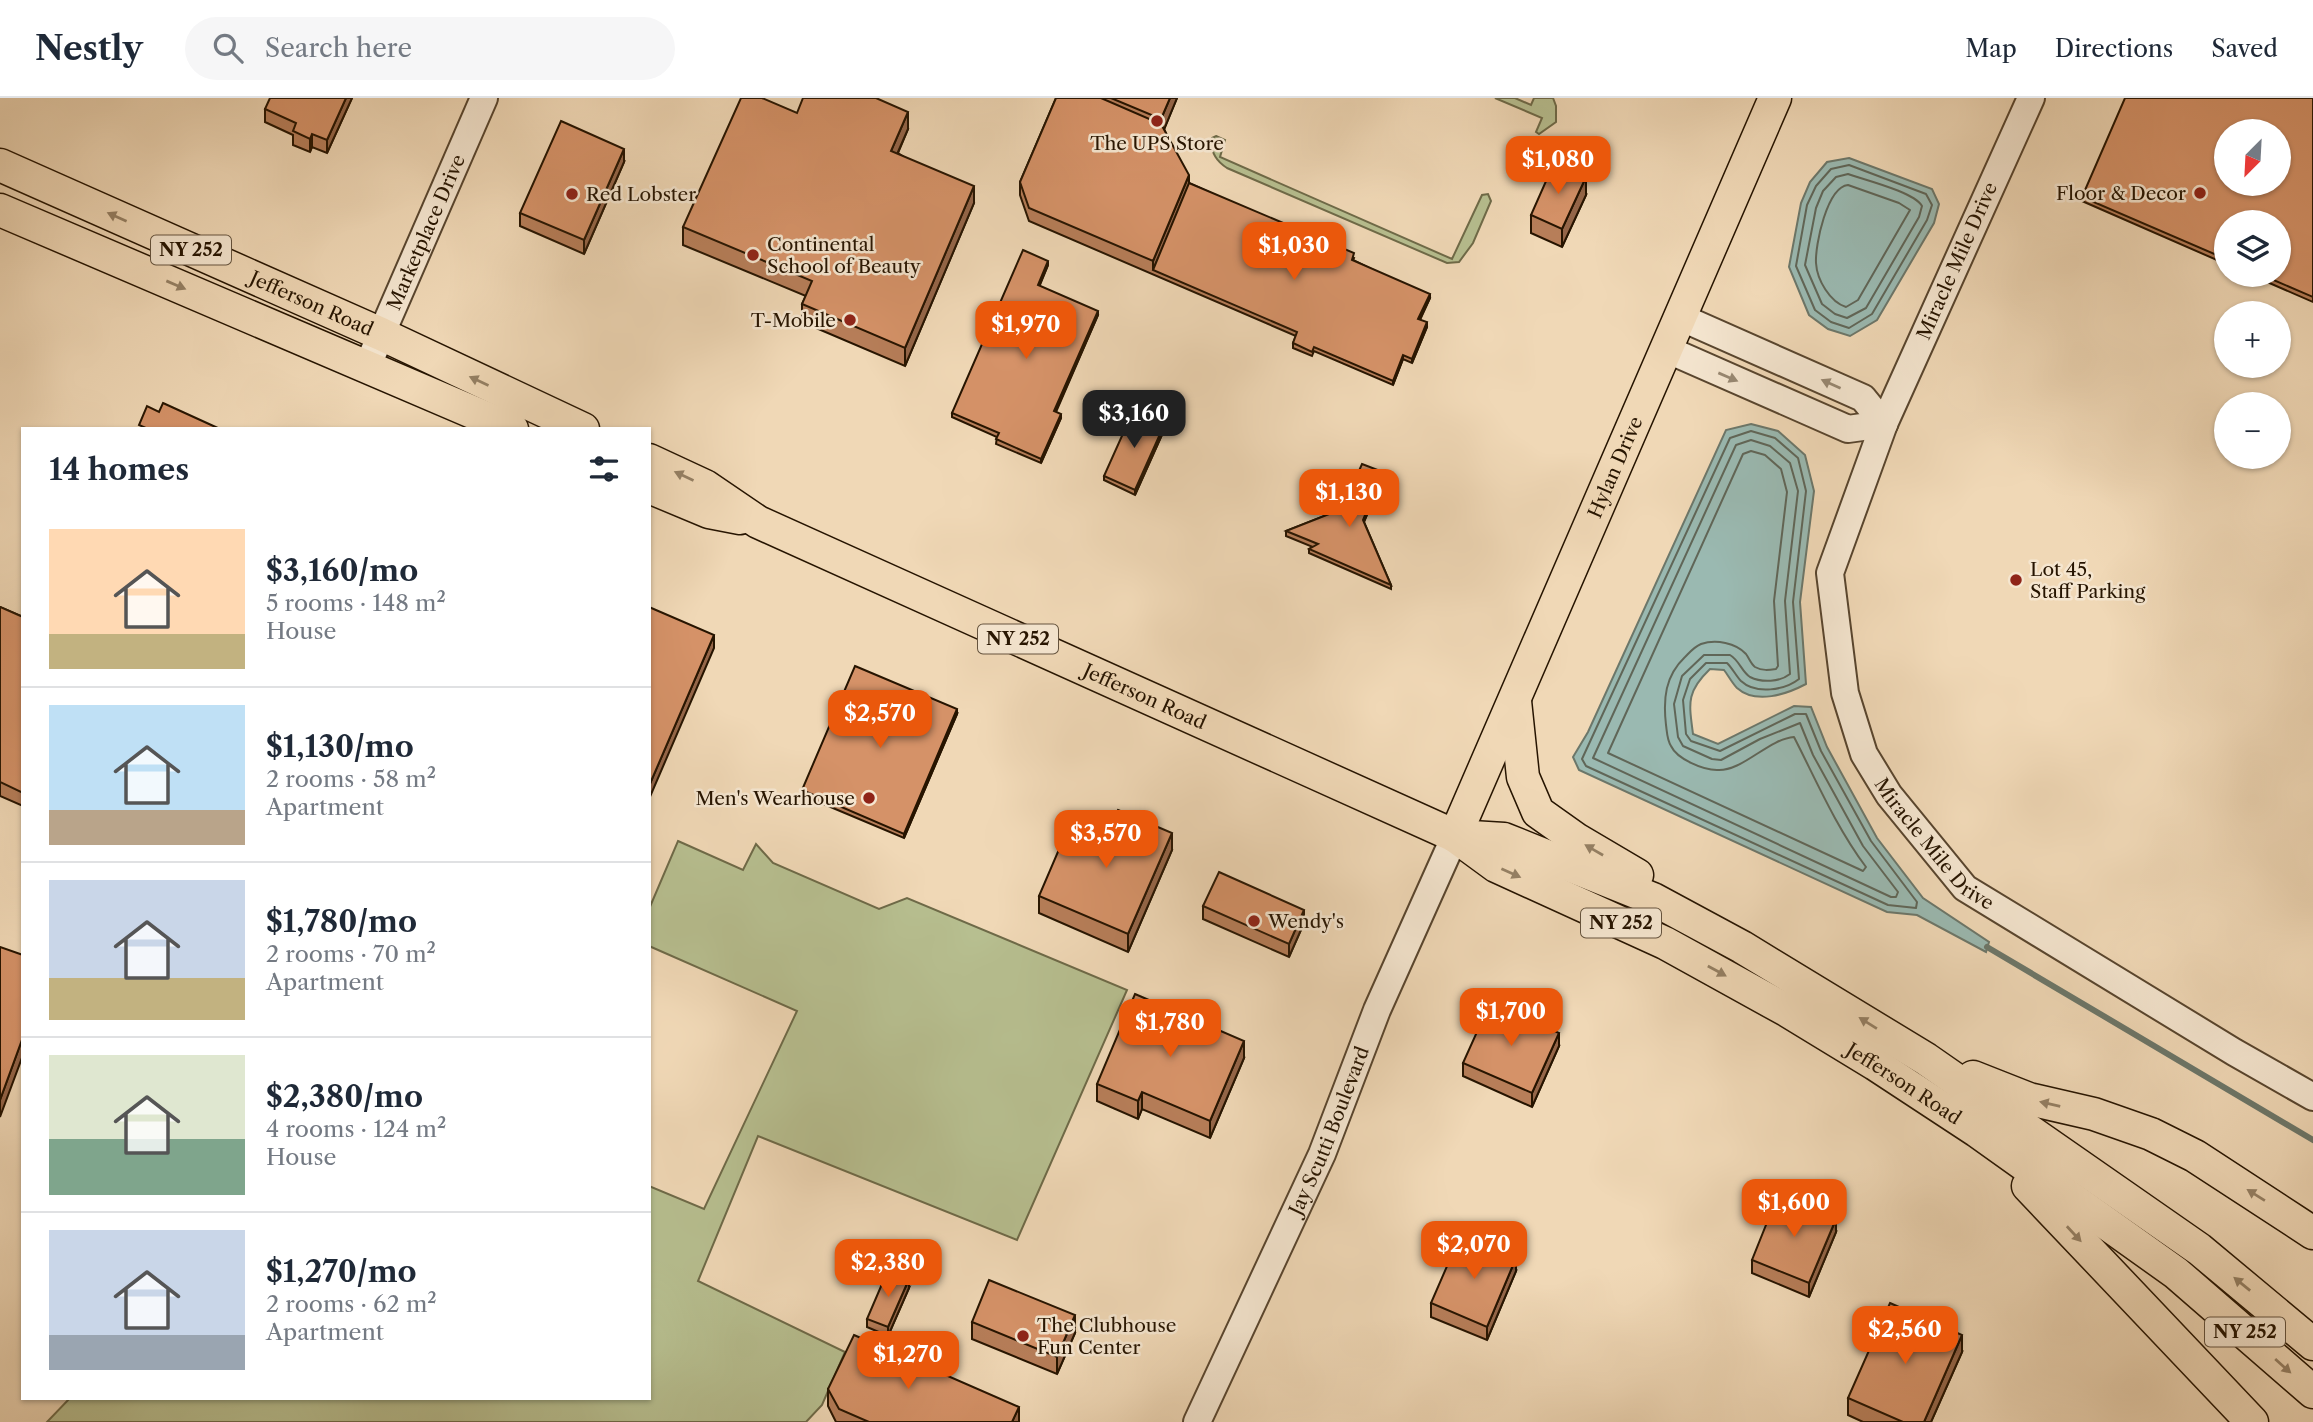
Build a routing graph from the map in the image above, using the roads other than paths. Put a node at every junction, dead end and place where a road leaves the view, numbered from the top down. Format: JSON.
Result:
{"nodes":[{"id":1,"x":484,"y":98,"type":"edge"},
{"id":2,"x":1775,"y":98,"type":"edge"},
{"id":3,"x":2031,"y":98,"type":"edge"},
{"id":4,"x":0,"y":165,"type":"edge"},
{"id":5,"x":0,"y":210,"type":"edge"},
{"id":6,"x":1680,"y":317,"type":"junction"},
{"id":7,"x":381,"y":334,"type":"junction"},
{"id":8,"x":1666,"y":349,"type":"junction"},
{"id":9,"x":367,"y":367,"type":"junction"},
{"id":10,"x":1884,"y":424,"type":"junction"},
{"id":11,"x":507,"y":427,"type":"edge"},
{"id":12,"x":579,"y":427,"type":"edge"},
{"id":13,"x":651,"y":461,"type":"edge"},
{"id":14,"x":651,"y":488,"type":"edge"},
{"id":15,"x":758,"y":522,"type":"junction"},
{"id":16,"x":1515,"y":698,"type":"junction"},
{"id":17,"x":1455,"y":836,"type":"junction"},
{"id":18,"x":1689,"y":918,"type":"junction"},
{"id":19,"x":1926,"y":1059,"type":"junction"},
{"id":20,"x":2313,"y":1097,"type":"edge"},
{"id":21,"x":1977,"y":1131,"type":"junction"},
{"id":22,"x":2313,"y":1233,"type":"edge"},
{"id":23,"x":2313,"y":1344,"type":"edge"},
{"id":24,"x":2313,"y":1392,"type":"edge"},
{"id":25,"x":1196,"y":1422,"type":"edge"},
{"id":26,"x":2252,"y":1422,"type":"edge"}],
"edges":[{"from":1,"to":7,"type":"street","name":"Marketplace Drive"},
{"from":2,"to":6,"type":"main road","name":"Hylan Drive"},
{"from":3,"to":10,"type":"street","name":"Miracle Mile Drive"},
{"from":7,"to":4,"type":"main road","name":"Jefferson Road","number":"NY 252","one_way":true},
{"from":5,"to":9,"type":"main road","name":"Jefferson Road","number":"NY 252","one_way":true},
{"from":6,"to":8,"type":"main road","name":"Hylan Drive"},
{"from":10,"to":6,"type":"street","one_way":true},
{"from":7,"to":9,"type":"street","name":"Marketplace Drive"},
{"from":12,"to":7,"type":"main road","name":"Jefferson Road","number":"NY 252","one_way":true},
{"from":8,"to":10,"type":"street","one_way":true},
{"from":8,"to":16,"type":"main road","name":"Hylan Drive"},
{"from":9,"to":11,"type":"main road","name":"Jefferson Road","number":"NY 252"},
{"from":10,"to":20,"type":"street","name":"Miracle Mile Drive"},
{"from":15,"to":13,"type":"main road","name":"Jefferson Road","number":"NY 252","one_way":true},
{"from":14,"to":15,"type":"main road","name":"Jefferson Road","number":"NY 252"},
{"from":15,"to":17,"type":"main road","name":"Jefferson Road","number":"NY 252"},
{"from":16,"to":17,"type":"main road","name":"Hylan Drive"},
{"from":18,"to":16,"type":"main road","one_way":true},
{"from":17,"to":18,"type":"main road","name":"Jefferson Road","number":"NY 252"},
{"from":17,"to":21,"type":"main road","name":"Jefferson Road","number":"NY 252","one_way":true},
{"from":17,"to":25,"type":"street","name":"Jay Scutti Boulevard"},
{"from":19,"to":18,"type":"main road","name":"Jefferson Road","number":"NY 252","one_way":true},
{"from":22,"to":19,"type":"main road","one_way":true},
{"from":23,"to":19,"type":"main road","name":"Jefferson Road","number":"NY 252","one_way":true},
{"from":21,"to":24,"type":"main road","name":"Jefferson Road","number":"NY 252","one_way":true},
{"from":21,"to":26,"type":"main road","one_way":true}]}
